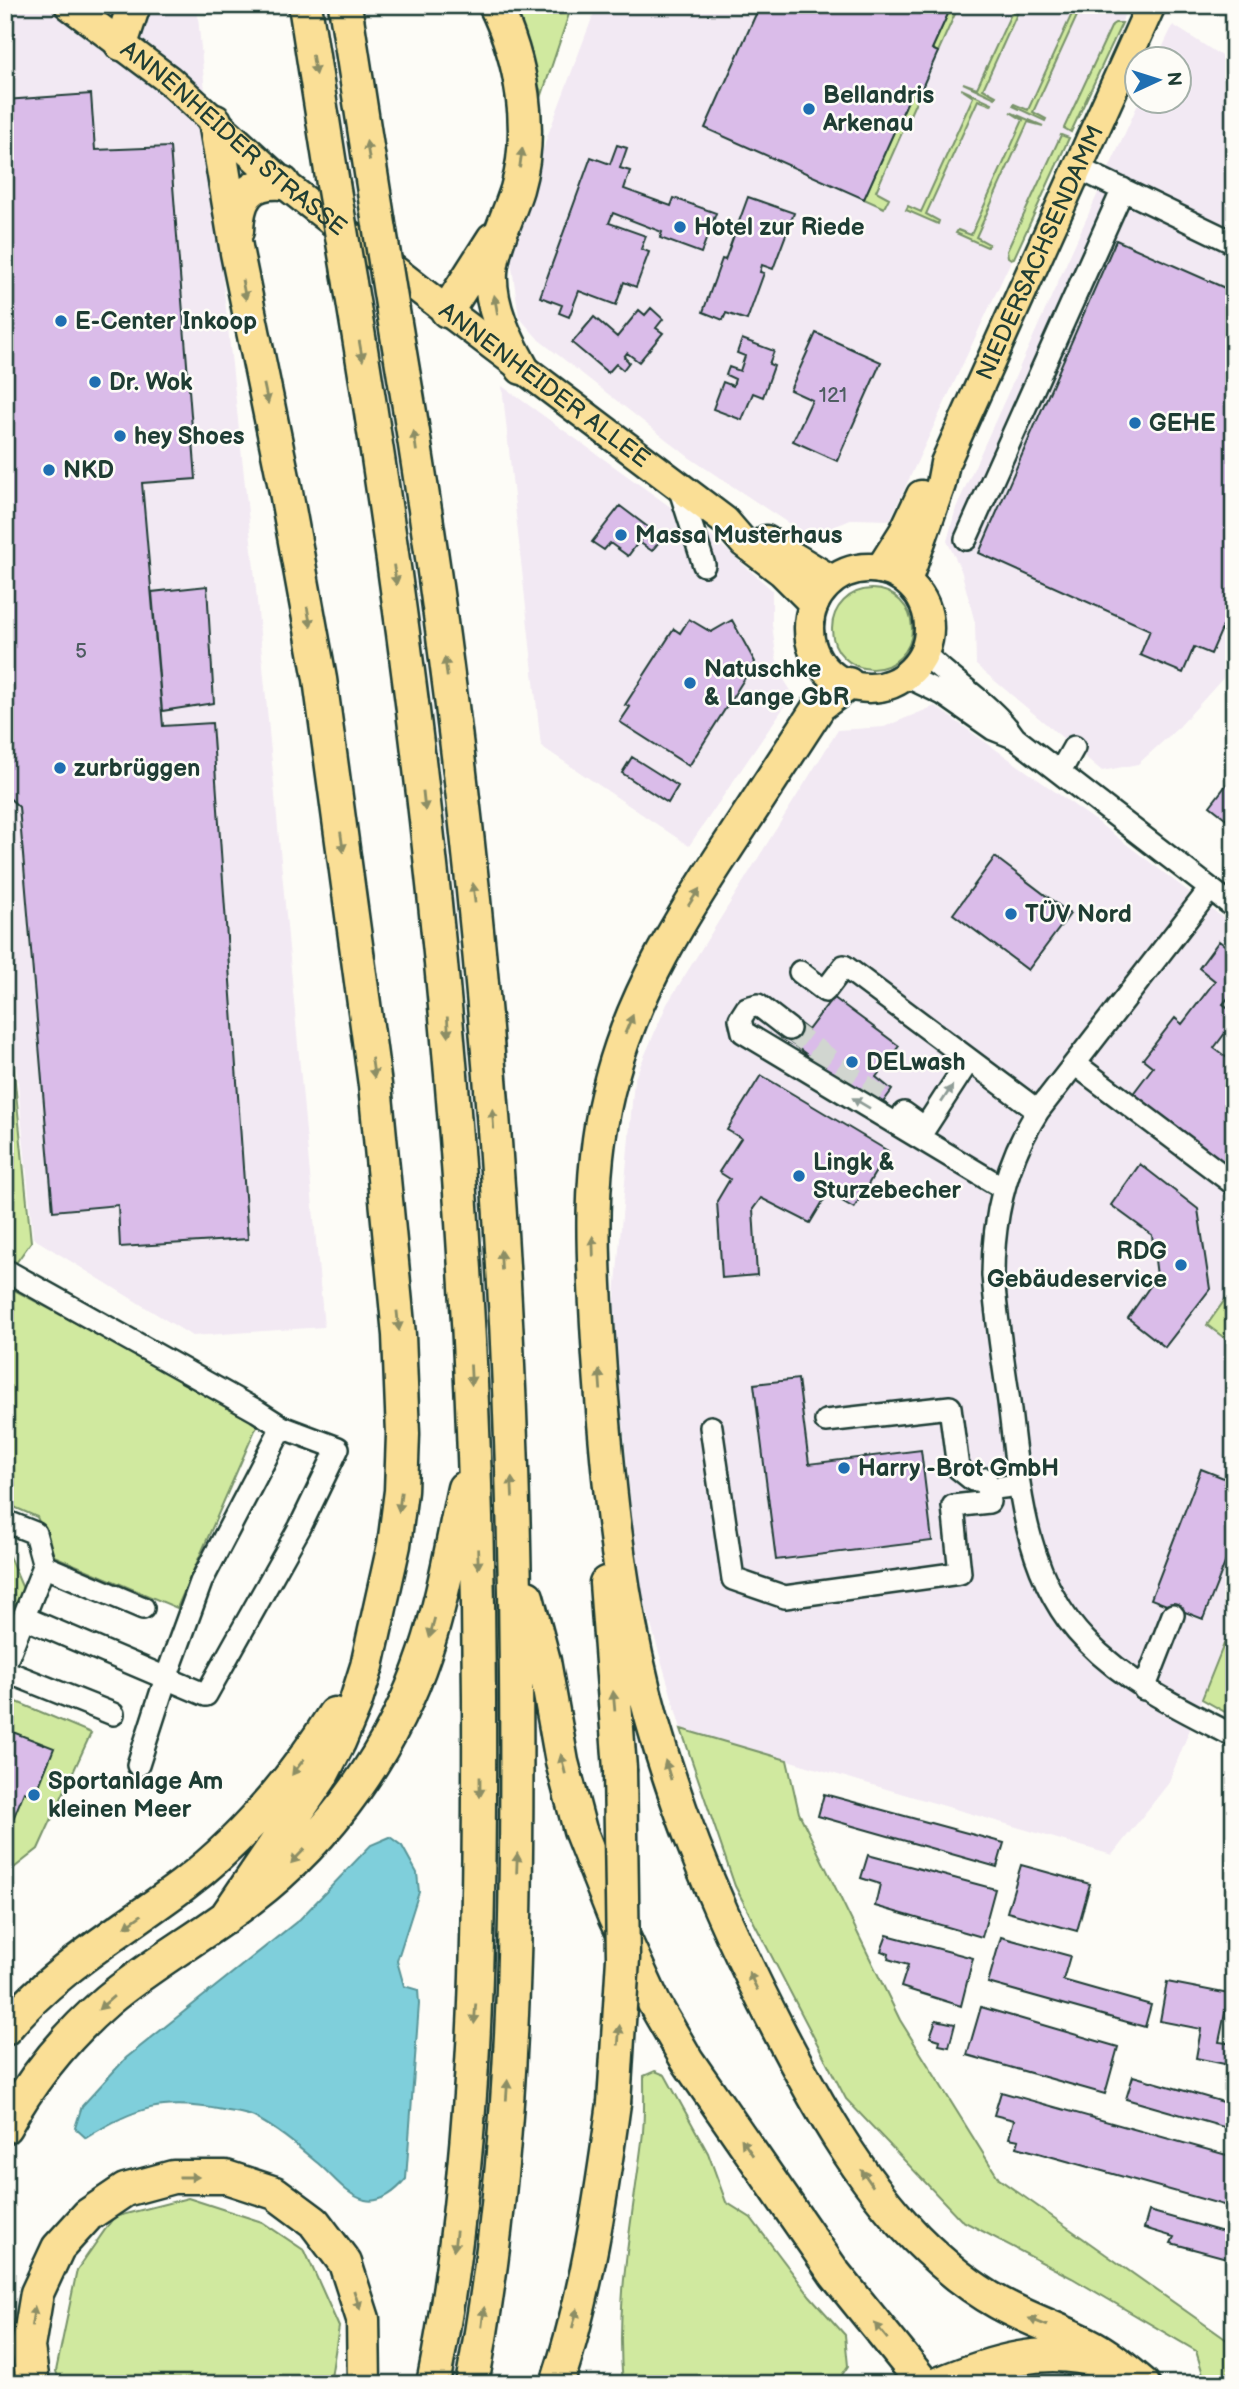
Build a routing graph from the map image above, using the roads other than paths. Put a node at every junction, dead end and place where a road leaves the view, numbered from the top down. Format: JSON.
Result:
{"nodes":[{"id":1,"x":69,"y":5,"type":"edge"},
{"id":2,"x":134,"y":5,"type":"edge"},
{"id":3,"x":305,"y":5,"type":"edge"},
{"id":4,"x":345,"y":5,"type":"edge"},
{"id":5,"x":495,"y":5,"type":"edge"},
{"id":6,"x":1151,"y":5,"type":"edge"},
{"id":7,"x":121,"y":44,"type":"junction"},
{"id":8,"x":215,"y":121,"type":"junction"},
{"id":9,"x":1078,"y":169,"type":"junction"},
{"id":10,"x":283,"y":183,"type":"junction"},
{"id":11,"x":1123,"y":189,"type":"junction"},
{"id":12,"x":504,"y":223,"type":"junction"},
{"id":13,"x":1234,"y":243,"type":"edge"},
{"id":14,"x":364,"y":247,"type":"joint"},
{"id":15,"x":237,"y":253,"type":"junction"},
{"id":16,"x":447,"y":312,"type":"junction"},
{"id":17,"x":522,"y":368,"type":"junction"},
{"id":18,"x":945,"y":463,"type":"junction"},
{"id":19,"x":679,"y":487,"type":"junction"},
{"id":20,"x":726,"y":521,"type":"junction"},
{"id":21,"x":966,"y":539,"type":"dead end"},
{"id":22,"x":704,"y":565,"type":"dead end"},
{"id":23,"x":880,"y":569,"type":"junction"},
{"id":24,"x":832,"y":580,"type":"junction"},
{"id":25,"x":907,"y":580,"type":"junction"},
{"id":26,"x":814,"y":604,"type":"junction"},
{"id":27,"x":924,"y":653,"type":"junction"},
{"id":28,"x":906,"y":676,"type":"junction"},
{"id":29,"x":848,"y":684,"type":"junction"},
{"id":30,"x":1015,"y":738,"type":"junction"},
{"id":31,"x":1074,"y":747,"type":"dead end"},
{"id":32,"x":1060,"y":772,"type":"junction"},
{"id":33,"x":1210,"y":889,"type":"junction"},
{"id":34,"x":1234,"y":907,"type":"edge"},
{"id":35,"x":800,"y":972,"type":"dead end"},
{"id":36,"x":789,"y":1029,"type":"tunnel mouth"},
{"id":37,"x":969,"y":1060,"type":"junction"},
{"id":38,"x":1075,"y":1064,"type":"junction"},
{"id":39,"x":884,"y":1100,"type":"tunnel mouth"},
{"id":40,"x":1038,"y":1111,"type":"junction"},
{"id":41,"x":1234,"y":1184,"type":"edge"},
{"id":42,"x":1003,"y":1188,"type":"junction"},
{"id":43,"x":5,"y":1270,"type":"edge"},
{"id":44,"x":826,"y":1421,"type":"dead end"},
{"id":45,"x":282,"y":1427,"type":"junction"},
{"id":46,"x":710,"y":1427,"type":"dead end"},
{"id":47,"x":474,"y":1442,"type":"junction"},
{"id":48,"x":605,"y":1445,"type":"junction"},
{"id":49,"x":1019,"y":1485,"type":"junction"},
{"id":50,"x":987,"y":1489,"type":"junction"},
{"id":51,"x":5,"y":1521,"type":"edge"},
{"id":52,"x":516,"y":1555,"type":"junction"},
{"id":53,"x":44,"y":1566,"type":"junction"},
{"id":54,"x":143,"y":1608,"type":"dead end"},
{"id":55,"x":1173,"y":1615,"type":"dead end"},
{"id":56,"x":25,"y":1618,"type":"junction"},
{"id":57,"x":377,"y":1622,"type":"junction"},
{"id":58,"x":5,"y":1664,"type":"edge"},
{"id":59,"x":5,"y":1671,"type":"edge"},
{"id":60,"x":166,"y":1678,"type":"junction"},
{"id":61,"x":1144,"y":1689,"type":"junction"},
{"id":62,"x":113,"y":1714,"type":"dead end"},
{"id":63,"x":1234,"y":1736,"type":"edge"},
{"id":64,"x":138,"y":1765,"type":"dead end"},
{"id":65,"x":225,"y":1918,"type":"junction"},
{"id":66,"x":5,"y":2029,"type":"edge"},
{"id":67,"x":5,"y":2127,"type":"edge"},
{"id":68,"x":1141,"y":2382,"type":"edge"},
{"id":69,"x":33,"y":2384,"type":"edge"},
{"id":70,"x":364,"y":2384,"type":"edge"},
{"id":71,"x":433,"y":2384,"type":"edge"},
{"id":72,"x":471,"y":2384,"type":"edge"},
{"id":73,"x":557,"y":2384,"type":"edge"},
{"id":74,"x":924,"y":2384,"type":"edge"},
{"id":75,"x":938,"y":2384,"type":"edge"}],
"edges":[{"from":1,"to":7,"type":"main road","name":"ANNENHEIDER STRASSE"},
{"from":2,"to":7,"type":"highway"},
{"from":3,"to":47,"type":"highway","one_way":true,"bridge":true},
{"from":52,"to":4,"type":"highway","one_way":true,"bridge":true},
{"from":12,"to":5,"type":"highway","one_way":true},
{"from":6,"to":9,"type":"main road","name":"NIEDERSACHSENDAMM"},
{"from":7,"to":8,"type":"main road","name":"ANNENHEIDER STRASSE"},
{"from":8,"to":10,"type":"main road","name":"ANNENHEIDER STRASSE"},
{"from":8,"to":15,"type":"highway"},
{"from":9,"to":11,"type":"street"},
{"from":9,"to":18,"type":"main road","name":"NIEDERSACHSENDAMM"},
{"from":10,"to":14,"type":"main road","name":"ANNENHEIDER STRASSE"},
{"from":10,"to":15,"type":"highway"},
{"from":11,"to":13,"type":"street"},
{"from":11,"to":21,"type":"street"},
{"from":12,"to":16,"type":"highway"},
{"from":17,"to":12,"type":"highway","one_way":true},
{"from":14,"to":16,"type":"main road","name":"ANNENHEIDER ALLEE"},
{"from":15,"to":57,"type":"highway","one_way":true},
{"from":16,"to":17,"type":"main road","name":"ANNENHEIDER ALLEE"},
{"from":17,"to":19,"type":"main road","name":"ANNENHEIDER ALLEE"},
{"from":18,"to":23,"type":"main road","name":"NIEDERSACHSENDAMM"},
{"from":18,"to":25,"type":"main road","name":"NIEDERSACHSENDAMM"},
{"from":19,"to":20,"type":"main road","name":"ANNENHEIDER ALLEE"},
{"from":19,"to":22,"type":"street"},
{"from":20,"to":24,"type":"main road","name":"ANNENHEIDER ALLEE"},
{"from":20,"to":26,"type":"main road","name":"ANNENHEIDER ALLEE"},
{"from":23,"to":24,"type":"main road"},
{"from":23,"to":25,"type":"main road"},
{"from":24,"to":26,"type":"main road"},
{"from":25,"to":27,"type":"main road"},
{"from":26,"to":29,"type":"main road"},
{"from":27,"to":28,"type":"main road"},
{"from":27,"to":30,"type":"street"},
{"from":28,"to":29,"type":"main road"},
{"from":28,"to":30,"type":"street"},
{"from":48,"to":29,"type":"highway","one_way":true},
{"from":30,"to":32,"type":"street"},
{"from":31,"to":32,"type":"street"},
{"from":32,"to":33,"type":"street"},
{"from":33,"to":34,"type":"street"},
{"from":33,"to":38,"type":"street"},
{"from":35,"to":37,"type":"street"},
{"from":42,"to":36,"type":"street","one_way":true},
{"from":39,"to":37,"type":"street","one_way":true},
{"from":37,"to":40,"type":"street"},
{"from":38,"to":40,"type":"street"},
{"from":38,"to":41,"type":"street"},
{"from":40,"to":42,"type":"street"},
{"from":42,"to":49,"type":"street"},
{"from":43,"to":45,"type":"street"},
{"from":44,"to":50,"type":"street"},
{"from":45,"to":60,"type":"street"},
{"from":45,"to":60,"type":"street"},
{"from":46,"to":50,"type":"street"},
{"from":47,"to":65,"type":"highway","one_way":true},
{"from":47,"to":71,"type":"highway","one_way":true},
{"from":68,"to":48,"type":"highway","one_way":true},
{"from":73,"to":48,"type":"highway","one_way":true,"bridge":true},
{"from":49,"to":50,"type":"street"},
{"from":49,"to":61,"type":"street"},
{"from":51,"to":53,"type":"street"},
{"from":72,"to":52,"type":"highway","one_way":true},
{"from":74,"to":52,"type":"highway","one_way":true},
{"from":53,"to":54,"type":"street"},
{"from":53,"to":56,"type":"street"},
{"from":55,"to":61,"type":"street"},
{"from":56,"to":58,"type":"street"},
{"from":56,"to":60,"type":"street"},
{"from":57,"to":65,"type":"highway"},
{"from":57,"to":66,"type":"highway","one_way":true},
{"from":59,"to":62,"type":"street"},
{"from":60,"to":64,"type":"street"},
{"from":61,"to":63,"type":"street"},
{"from":65,"to":67,"type":"highway","one_way":true},
{"from":68,"to":75,"type":"highway"},
{"from":69,"to":70,"type":"highway","one_way":true}]}
